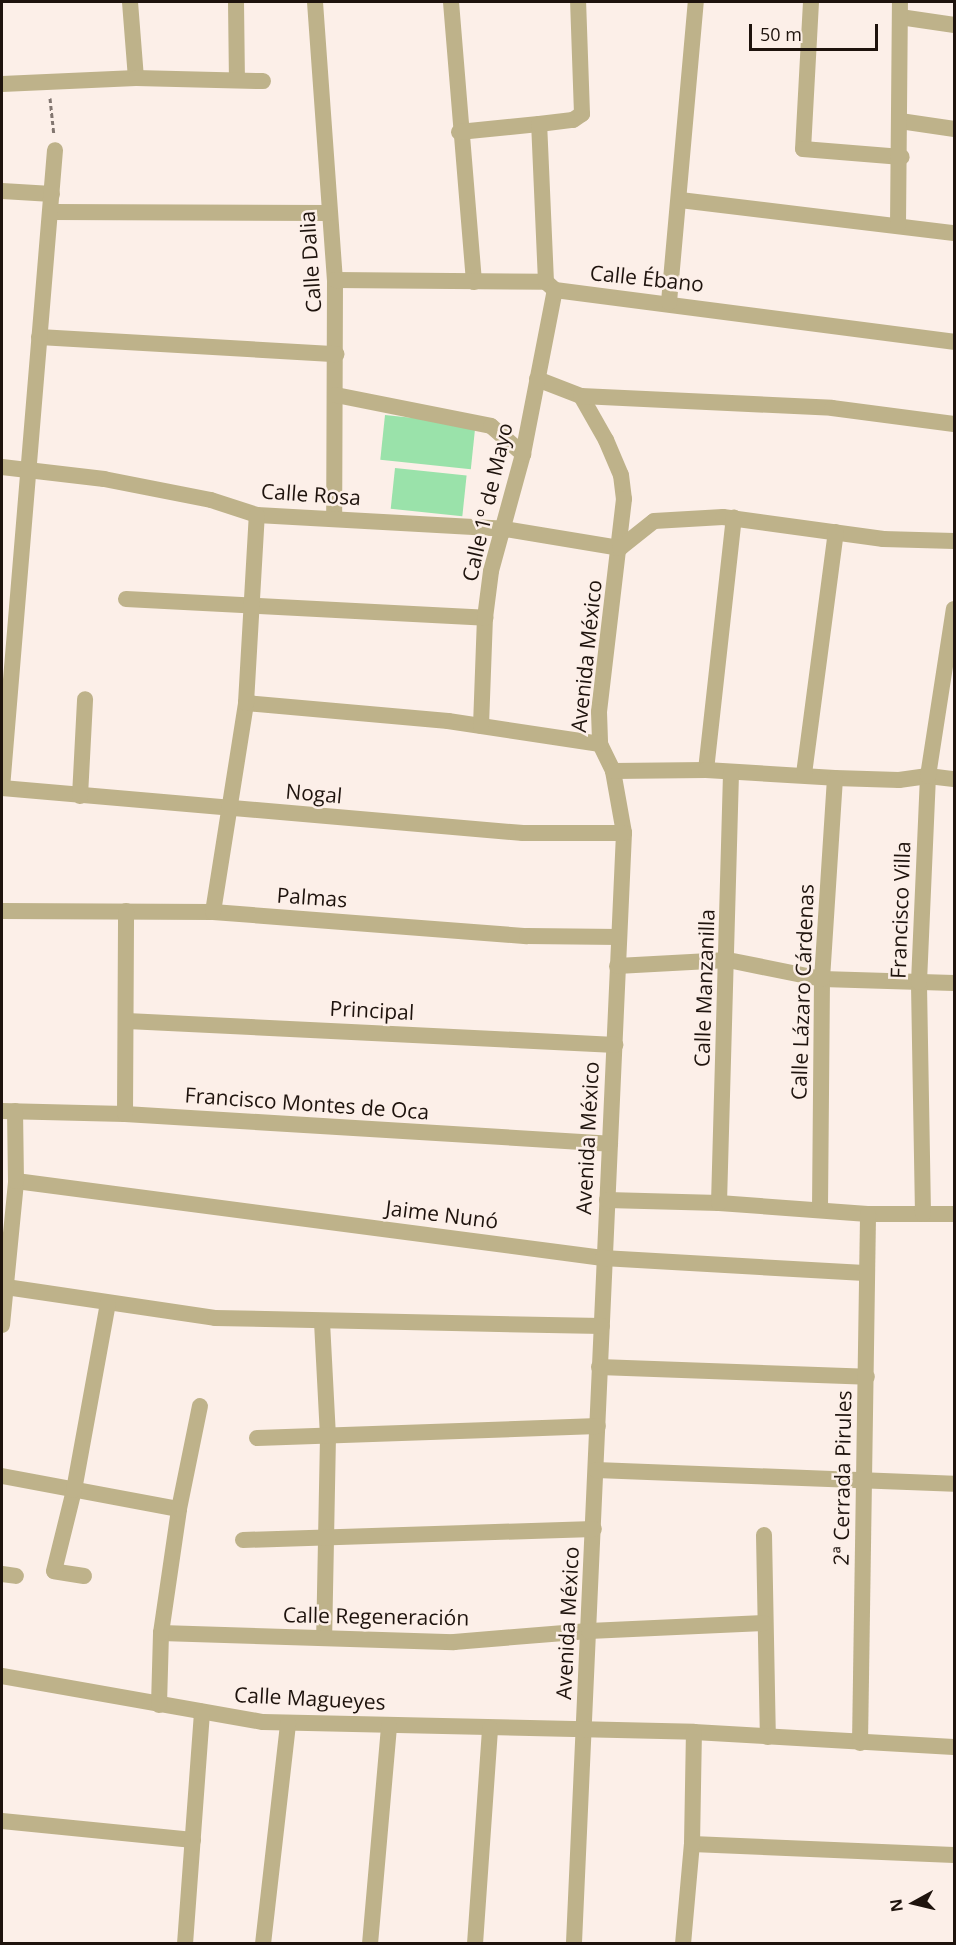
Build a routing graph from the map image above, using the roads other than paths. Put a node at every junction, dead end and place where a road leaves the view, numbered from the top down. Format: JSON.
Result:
{"nodes":[{"id":1,"x":130,"y":2,"type":"edge"},
{"id":2,"x":236,"y":2,"type":"edge"},
{"id":3,"x":315,"y":2,"type":"edge"},
{"id":4,"x":451,"y":2,"type":"edge"},
{"id":5,"x":578,"y":2,"type":"edge"},
{"id":6,"x":696,"y":2,"type":"edge"},
{"id":7,"x":811,"y":2,"type":"edge"},
{"id":8,"x":900,"y":9,"type":"edge"},
{"id":9,"x":954,"y":25,"type":"edge"},
{"id":10,"x":136,"y":78,"type":"junction"},
{"id":11,"x":237,"y":80,"type":"junction"},
{"id":12,"x":263,"y":81,"type":"dead end"},
{"id":13,"x":2,"y":84,"type":"edge"},
{"id":14,"x":900,"y":121,"type":"junction"},
{"id":15,"x":539,"y":124,"type":"junction"},
{"id":16,"x":954,"y":129,"type":"edge"},
{"id":17,"x":459,"y":132,"type":"junction"},
{"id":18,"x":55,"y":150,"type":"road end"},
{"id":19,"x":902,"y":157,"type":"junction"},
{"id":20,"x":2,"y":191,"type":"edge"},
{"id":21,"x":52,"y":194,"type":"junction"},
{"id":22,"x":680,"y":200,"type":"junction"},
{"id":23,"x":51,"y":212,"type":"junction"},
{"id":24,"x":329,"y":213,"type":"junction"},
{"id":25,"x":898,"y":225,"type":"junction"},
{"id":26,"x":954,"y":233,"type":"edge"},
{"id":27,"x":335,"y":280,"type":"junction"},
{"id":28,"x":474,"y":282,"type":"junction"},
{"id":29,"x":551,"y":286,"type":"junction"},
{"id":30,"x":669,"y":302,"type":"junction"},
{"id":31,"x":39,"y":337,"type":"junction"},
{"id":32,"x":954,"y":342,"type":"edge"},
{"id":33,"x":337,"y":354,"type":"junction"},
{"id":34,"x":537,"y":379,"type":"junction"},
{"id":35,"x":336,"y":395,"type":"junction"},
{"id":36,"x":581,"y":396,"type":"junction"},
{"id":37,"x":954,"y":424,"type":"edge"},
{"id":38,"x":523,"y":454,"type":"junction"},
{"id":39,"x":2,"y":467,"type":"edge"},
{"id":40,"x":30,"y":470,"type":"junction"},
{"id":41,"x":257,"y":515,"type":"junction"},
{"id":42,"x":734,"y":518,"type":"junction"},
{"id":43,"x":334,"y":519,"type":"junction"},
{"id":44,"x":505,"y":530,"type":"junction"},
{"id":45,"x":836,"y":532,"type":"junction"},
{"id":46,"x":954,"y":542,"type":"edge"},
{"id":47,"x":620,"y":548,"type":"junction"},
{"id":48,"x":126,"y":599,"type":"dead end"},
{"id":49,"x":254,"y":604,"type":"junction"},
{"id":50,"x":954,"y":609,"type":"edge"},
{"id":51,"x":485,"y":618,"type":"junction"},
{"id":52,"x":85,"y":699,"type":"dead end"},
{"id":53,"x":246,"y":703,"type":"junction"},
{"id":54,"x":481,"y":726,"type":"junction"},
{"id":55,"x":600,"y":744,"type":"junction"},
{"id":56,"x":706,"y":770,"type":"junction"},
{"id":57,"x":613,"y":771,"type":"junction"},
{"id":58,"x":731,"y":773,"type":"junction"},
{"id":59,"x":804,"y":774,"type":"junction"},
{"id":60,"x":928,"y":776,"type":"junction"},
{"id":61,"x":835,"y":778,"type":"junction"},
{"id":62,"x":954,"y":779,"type":"edge"},
{"id":63,"x":2,"y":788,"type":"edge"},
{"id":64,"x":80,"y":795,"type":"junction"},
{"id":65,"x":228,"y":808,"type":"junction"},
{"id":66,"x":624,"y":833,"type":"junction"},
{"id":67,"x":2,"y":911,"type":"edge"},
{"id":68,"x":126,"y":911,"type":"junction"},
{"id":69,"x":213,"y":912,"type":"junction"},
{"id":70,"x":619,"y":937,"type":"junction"},
{"id":71,"x":728,"y":960,"type":"junction"},
{"id":72,"x":617,"y":966,"type":"junction"},
{"id":73,"x":822,"y":979,"type":"junction"},
{"id":74,"x":919,"y":982,"type":"junction"},
{"id":75,"x":954,"y":983,"type":"edge"},
{"id":76,"x":127,"y":1021,"type":"junction"},
{"id":77,"x":615,"y":1044,"type":"junction"},
{"id":78,"x":8,"y":1111,"type":"edge"},
{"id":79,"x":125,"y":1114,"type":"junction"},
{"id":80,"x":610,"y":1144,"type":"junction"},
{"id":81,"x":16,"y":1181,"type":"junction"},
{"id":82,"x":607,"y":1200,"type":"junction"},
{"id":83,"x":719,"y":1203,"type":"junction"},
{"id":84,"x":820,"y":1209,"type":"junction"},
{"id":85,"x":868,"y":1214,"type":"junction"},
{"id":86,"x":923,"y":1214,"type":"junction"},
{"id":87,"x":954,"y":1214,"type":"edge"},
{"id":88,"x":603,"y":1258,"type":"junction"},
{"id":89,"x":865,"y":1273,"type":"junction"},
{"id":90,"x":6,"y":1287,"type":"junction"},
{"id":91,"x":108,"y":1303,"type":"junction"},
{"id":92,"x":322,"y":1322,"type":"junction"},
{"id":93,"x":2,"y":1325,"type":"edge"},
{"id":94,"x":602,"y":1326,"type":"junction"},
{"id":95,"x":599,"y":1367,"type":"junction"},
{"id":96,"x":867,"y":1377,"type":"junction"},
{"id":97,"x":200,"y":1406,"type":"dead end"},
{"id":98,"x":598,"y":1426,"type":"junction"},
{"id":99,"x":328,"y":1436,"type":"junction"},
{"id":100,"x":257,"y":1438,"type":"dead end"},
{"id":101,"x":596,"y":1470,"type":"junction"},
{"id":102,"x":2,"y":1476,"type":"edge"},
{"id":103,"x":865,"y":1482,"type":"junction"},
{"id":104,"x":954,"y":1484,"type":"edge"},
{"id":105,"x":74,"y":1490,"type":"junction"},
{"id":106,"x":179,"y":1509,"type":"junction"},
{"id":107,"x":594,"y":1529,"type":"junction"},
{"id":108,"x":764,"y":1535,"type":"dead end"},
{"id":109,"x":326,"y":1538,"type":"junction"},
{"id":110,"x":243,"y":1540,"type":"dead end"},
{"id":111,"x":84,"y":1576,"type":"dead end"},
{"id":112,"x":764,"y":1623,"type":"junction"},
{"id":113,"x":589,"y":1631,"type":"junction"},
{"id":114,"x":161,"y":1633,"type":"junction"},
{"id":115,"x":324,"y":1638,"type":"junction"},
{"id":116,"x":2,"y":1676,"type":"edge"},
{"id":117,"x":159,"y":1705,"type":"junction"},
{"id":118,"x":202,"y":1712,"type":"junction"},
{"id":119,"x":288,"y":1723,"type":"junction"},
{"id":120,"x":389,"y":1726,"type":"junction"},
{"id":121,"x":490,"y":1729,"type":"junction"},
{"id":122,"x":584,"y":1731,"type":"junction"},
{"id":123,"x":694,"y":1732,"type":"junction"},
{"id":124,"x":768,"y":1737,"type":"junction"},
{"id":125,"x":860,"y":1743,"type":"junction"},
{"id":126,"x":954,"y":1747,"type":"edge"},
{"id":127,"x":2,"y":1821,"type":"edge"},
{"id":128,"x":193,"y":1840,"type":"junction"},
{"id":129,"x":692,"y":1844,"type":"junction"},
{"id":130,"x":954,"y":1855,"type":"edge"},
{"id":131,"x":185,"y":1944,"type":"edge"},
{"id":132,"x":263,"y":1944,"type":"edge"},
{"id":133,"x":370,"y":1944,"type":"edge"},
{"id":134,"x":475,"y":1944,"type":"edge"},
{"id":135,"x":574,"y":1944,"type":"edge"},
{"id":136,"x":683,"y":1944,"type":"edge"}],
"edges":[{"from":1,"to":10,"type":"street"},
{"from":2,"to":11,"type":"street"},
{"from":3,"to":24,"type":"street","name":"Calle Dalia"},
{"from":4,"to":17,"type":"street"},
{"from":5,"to":15,"type":"street"},
{"from":6,"to":22,"type":"street"},
{"from":7,"to":19,"type":"street"},
{"from":8,"to":9,"type":"street"},
{"from":8,"to":14,"type":"street"},
{"from":10,"to":11,"type":"street"},
{"from":10,"to":13,"type":"street"},
{"from":11,"to":12,"type":"street"},
{"from":14,"to":16,"type":"street"},
{"from":14,"to":19,"type":"street"},
{"from":15,"to":17,"type":"street"},
{"from":15,"to":29,"type":"street","name":"Calle 1º de Mayo"},
{"from":17,"to":28,"type":"street"},
{"from":18,"to":21,"type":"street"},
{"from":19,"to":25,"type":"street"},
{"from":20,"to":21,"type":"street"},
{"from":21,"to":23,"type":"street"},
{"from":22,"to":25,"type":"street"},
{"from":22,"to":30,"type":"street"},
{"from":23,"to":24,"type":"street"},
{"from":23,"to":31,"type":"street"},
{"from":24,"to":27,"type":"street","name":"Calle Dalia"},
{"from":25,"to":26,"type":"street"},
{"from":27,"to":28,"type":"street","name":"Calle Ébano"},
{"from":27,"to":33,"type":"street","name":"Calle Dalia"},
{"from":28,"to":29,"type":"street","name":"Calle Ébano"},
{"from":29,"to":30,"type":"street","name":"Calle Ébano"},
{"from":29,"to":34,"type":"street","name":"Calle 1º de Mayo"},
{"from":30,"to":32,"type":"street","name":"Calle Ébano"},
{"from":31,"to":33,"type":"street"},
{"from":31,"to":40,"type":"street"},
{"from":33,"to":35,"type":"street","name":"Calle Dalia"},
{"from":34,"to":36,"type":"street"},
{"from":34,"to":38,"type":"street","name":"Calle 1º de Mayo"},
{"from":35,"to":38,"type":"street"},
{"from":35,"to":43,"type":"street","name":"Calle Dalia"},
{"from":36,"to":37,"type":"street"},
{"from":36,"to":47,"type":"street","name":"Avenida México"},
{"from":38,"to":44,"type":"street","name":"Calle 1º de Mayo"},
{"from":39,"to":40,"type":"street","name":"Calle Rosa"},
{"from":40,"to":41,"type":"street","name":"Calle Rosa"},
{"from":40,"to":63,"type":"street"},
{"from":41,"to":43,"type":"street","name":"Calle Rosa"},
{"from":41,"to":49,"type":"street"},
{"from":42,"to":45,"type":"street"},
{"from":42,"to":47,"type":"street"},
{"from":42,"to":56,"type":"street"},
{"from":43,"to":44,"type":"street","name":"Calle Rosa"},
{"from":44,"to":47,"type":"street","name":"Calle Rosa"},
{"from":44,"to":51,"type":"street","name":"Calle 1º de Mayo"},
{"from":45,"to":46,"type":"street"},
{"from":45,"to":59,"type":"street"},
{"from":47,"to":55,"type":"street","name":"Avenida México"},
{"from":48,"to":49,"type":"street"},
{"from":49,"to":51,"type":"street"},
{"from":49,"to":53,"type":"street"},
{"from":50,"to":60,"type":"street","name":"Francisco Villa"},
{"from":51,"to":54,"type":"street","name":"Calle 1º de Mayo"},
{"from":52,"to":64,"type":"street"},
{"from":53,"to":54,"type":"street"},
{"from":53,"to":65,"type":"street"},
{"from":54,"to":55,"type":"street"},
{"from":55,"to":57,"type":"street","name":"Avenida México"},
{"from":56,"to":57,"type":"street"},
{"from":56,"to":58,"type":"street"},
{"from":57,"to":66,"type":"street","name":"Avenida México"},
{"from":58,"to":59,"type":"street"},
{"from":58,"to":71,"type":"street","name":"Calle Manzanilla"},
{"from":59,"to":61,"type":"street"},
{"from":60,"to":61,"type":"street"},
{"from":60,"to":62,"type":"street"},
{"from":60,"to":74,"type":"street","name":"Francisco Villa"},
{"from":61,"to":73,"type":"street","name":"Calle Lázaro Cárdenas"},
{"from":63,"to":64,"type":"street","name":"Nogal"},
{"from":64,"to":65,"type":"street","name":"Nogal"},
{"from":65,"to":66,"type":"street","name":"Nogal"},
{"from":65,"to":69,"type":"street"},
{"from":66,"to":70,"type":"street","name":"Avenida México"},
{"from":67,"to":68,"type":"street","name":"Palmas"},
{"from":68,"to":69,"type":"street","name":"Palmas"},
{"from":68,"to":76,"type":"street"},
{"from":69,"to":70,"type":"street","name":"Palmas"},
{"from":70,"to":72,"type":"street","name":"Avenida México"},
{"from":71,"to":72,"type":"street"},
{"from":71,"to":73,"type":"street"},
{"from":71,"to":83,"type":"street","name":"Calle Manzanilla"},
{"from":72,"to":77,"type":"street","name":"Avenida México"},
{"from":73,"to":74,"type":"street"},
{"from":73,"to":84,"type":"street","name":"Calle Lázaro Cárdenas"},
{"from":74,"to":75,"type":"street"},
{"from":74,"to":86,"type":"street","name":"Francisco Villa"},
{"from":76,"to":77,"type":"street","name":"Principal"},
{"from":76,"to":79,"type":"street"},
{"from":77,"to":80,"type":"street","name":"Avenida México"},
{"from":78,"to":79,"type":"street","name":"Francisco Montes de Oca"},
{"from":78,"to":81,"type":"street"},
{"from":79,"to":80,"type":"street","name":"Francisco Montes de Oca"},
{"from":80,"to":82,"type":"street","name":"Avenida México"},
{"from":81,"to":88,"type":"street","name":"Jaime Nunó"},
{"from":81,"to":90,"type":"street"},
{"from":82,"to":83,"type":"street"},
{"from":82,"to":88,"type":"street","name":"Avenida México"},
{"from":83,"to":84,"type":"street"},
{"from":84,"to":85,"type":"street"},
{"from":85,"to":86,"type":"street"},
{"from":85,"to":89,"type":"street","name":"2ª Cerrada Pirules"},
{"from":86,"to":87,"type":"street"},
{"from":88,"to":89,"type":"street","name":"Jaime Nunó"},
{"from":88,"to":94,"type":"street","name":"Avenida México"},
{"from":89,"to":96,"type":"street","name":"2ª Cerrada Pirules"},
{"from":90,"to":91,"type":"street"},
{"from":90,"to":93,"type":"street"},
{"from":91,"to":92,"type":"street"},
{"from":91,"to":105,"type":"street"},
{"from":92,"to":94,"type":"street"},
{"from":92,"to":99,"type":"street"},
{"from":94,"to":95,"type":"street","name":"Avenida México"},
{"from":95,"to":96,"type":"street"},
{"from":95,"to":98,"type":"street","name":"Avenida México"},
{"from":96,"to":103,"type":"street","name":"2ª Cerrada Pirules"},
{"from":97,"to":106,"type":"street"},
{"from":98,"to":99,"type":"street"},
{"from":98,"to":101,"type":"street","name":"Avenida México"},
{"from":99,"to":100,"type":"street"},
{"from":99,"to":109,"type":"street"},
{"from":101,"to":103,"type":"street"},
{"from":101,"to":107,"type":"street","name":"Avenida México"},
{"from":102,"to":105,"type":"street"},
{"from":103,"to":104,"type":"street"},
{"from":103,"to":125,"type":"street","name":"2ª Cerrada Pirules"},
{"from":105,"to":106,"type":"street"},
{"from":105,"to":111,"type":"street"},
{"from":106,"to":114,"type":"street"},
{"from":107,"to":109,"type":"street"},
{"from":107,"to":113,"type":"street","name":"Avenida México"},
{"from":108,"to":112,"type":"street"},
{"from":109,"to":110,"type":"street"},
{"from":109,"to":115,"type":"street"},
{"from":112,"to":113,"type":"street","name":"Calle Regeneración"},
{"from":112,"to":124,"type":"street"},
{"from":113,"to":115,"type":"street","name":"Calle Regeneración"},
{"from":113,"to":122,"type":"street","name":"Avenida México"},
{"from":114,"to":115,"type":"street","name":"Calle Regeneración"},
{"from":114,"to":117,"type":"street"},
{"from":116,"to":117,"type":"street","name":"Calle Magueyes"},
{"from":117,"to":118,"type":"street","name":"Calle Magueyes"},
{"from":118,"to":119,"type":"street","name":"Calle Magueyes"},
{"from":118,"to":128,"type":"street"},
{"from":119,"to":120,"type":"street","name":"Calle Magueyes"},
{"from":119,"to":132,"type":"street"},
{"from":120,"to":121,"type":"street","name":"Calle Magueyes"},
{"from":120,"to":133,"type":"street"},
{"from":121,"to":122,"type":"street","name":"Calle Magueyes"},
{"from":121,"to":134,"type":"street"},
{"from":122,"to":123,"type":"street","name":"Calle Magueyes"},
{"from":122,"to":135,"type":"street","name":"Avenida México"},
{"from":123,"to":124,"type":"street","name":"Calle Magueyes"},
{"from":123,"to":129,"type":"street"},
{"from":124,"to":125,"type":"street","name":"Calle Magueyes"},
{"from":125,"to":126,"type":"street","name":"Calle Magueyes"},
{"from":127,"to":128,"type":"street"},
{"from":128,"to":131,"type":"street"},
{"from":129,"to":130,"type":"street"},
{"from":129,"to":136,"type":"street"}]}
